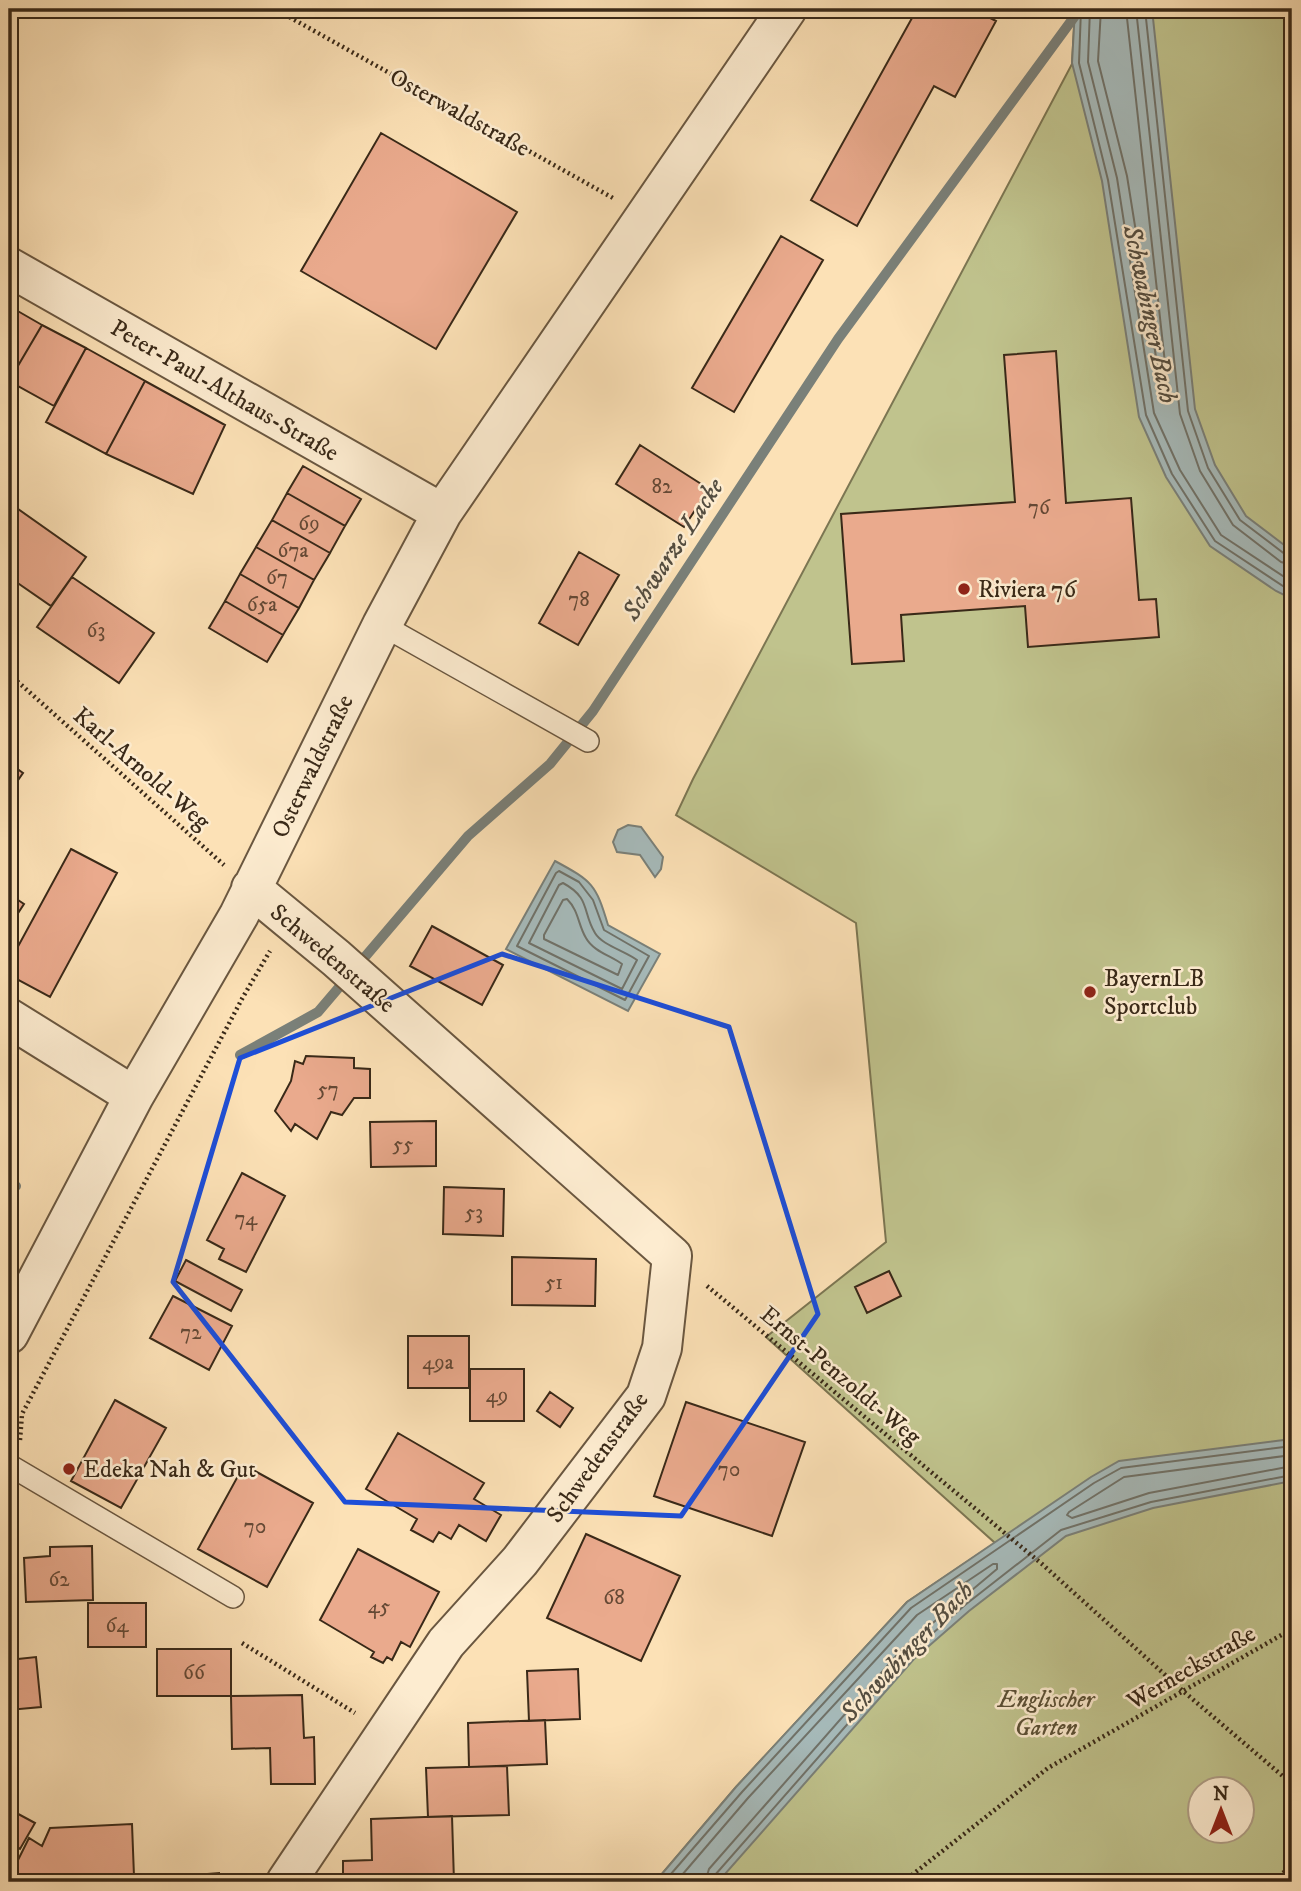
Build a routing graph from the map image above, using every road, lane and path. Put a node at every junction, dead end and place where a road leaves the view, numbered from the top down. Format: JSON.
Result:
{"nodes":[{"id":1,"x":275,"y":9,"type":"edge"},
{"id":2,"x":787,"y":9,"type":"edge"},
{"id":3,"x":645,"y":216,"type":"junction"},
{"id":4,"x":9,"y":267,"type":"edge"},
{"id":5,"x":442,"y":513,"type":"junction"},
{"id":6,"x":382,"y":625,"type":"junction"},
{"id":7,"x":9,"y":674,"type":"edge"},
{"id":8,"x":588,"y":741,"type":"dead end"},
{"id":9,"x":251,"y":888,"type":"junction"},
{"id":10,"x":289,"y":919,"type":"junction"},
{"id":11,"x":9,"y":1018,"type":"edge"},
{"id":12,"x":134,"y":1096,"type":"junction"},
{"id":13,"x":671,"y":1256,"type":"junction"},
{"id":14,"x":10,"y":1331,"type":"edge"},
{"id":15,"x":13,"y":1468,"type":"edge"},
{"id":16,"x":9,"y":1516,"type":"edge"},
{"id":17,"x":233,"y":1597,"type":"dead end"},
{"id":18,"x":1292,"y":1629,"type":"edge"},
{"id":19,"x":242,"y":1643,"type":"dead end"},
{"id":20,"x":1183,"y":1692,"type":"junction"},
{"id":21,"x":385,"y":1731,"type":"junction"},
{"id":22,"x":1292,"y":1784,"type":"edge"},
{"id":23,"x":1292,"y":1867,"type":"edge"},
{"id":24,"x":286,"y":1882,"type":"edge"},
{"id":25,"x":903,"y":1882,"type":"edge"},
{"id":26,"x":1269,"y":1882,"type":"edge"}],
"edges":[{"from":1,"to":3,"type":"path","name":"Osterwaldstraße"},
{"from":2,"to":3,"type":"street","name":"Osterwaldstraße"},
{"from":3,"to":5,"type":"street","name":"Osterwaldstraße"},
{"from":4,"to":5,"type":"street","name":"Peter-Paul-Althaus-Straße"},
{"from":5,"to":6,"type":"street","name":"Osterwaldstraße"},
{"from":6,"to":8,"type":"lane"},
{"from":6,"to":9,"type":"street","name":"Osterwaldstraße"},
{"from":7,"to":9,"type":"path","name":"Karl-Arnold-Weg"},
{"from":9,"to":10,"type":"street","name":"Schwedenstraße"},
{"from":9,"to":12,"type":"street","name":"Osterwaldstraße"},
{"from":10,"to":13,"type":"street","name":"Schwedenstraße"},
{"from":10,"to":15,"type":"path"},
{"from":11,"to":12,"type":"street"},
{"from":12,"to":14,"type":"street","name":"Osterwaldstraße"},
{"from":13,"to":20,"type":"path","name":"Ernst-Penzoldt-Weg"},
{"from":13,"to":21,"type":"street","name":"Schwedenstraße"},
{"from":15,"to":16,"type":"path"},
{"from":15,"to":17,"type":"lane"},
{"from":18,"to":20,"type":"path","name":"Werneckstraße"},
{"from":19,"to":21,"type":"path"},
{"from":20,"to":22,"type":"path"},
{"from":20,"to":25,"type":"path","name":"Werneckstraße"},
{"from":21,"to":24,"type":"street","name":"Schwedenstraße"},
{"from":23,"to":26,"type":"path"}]}
